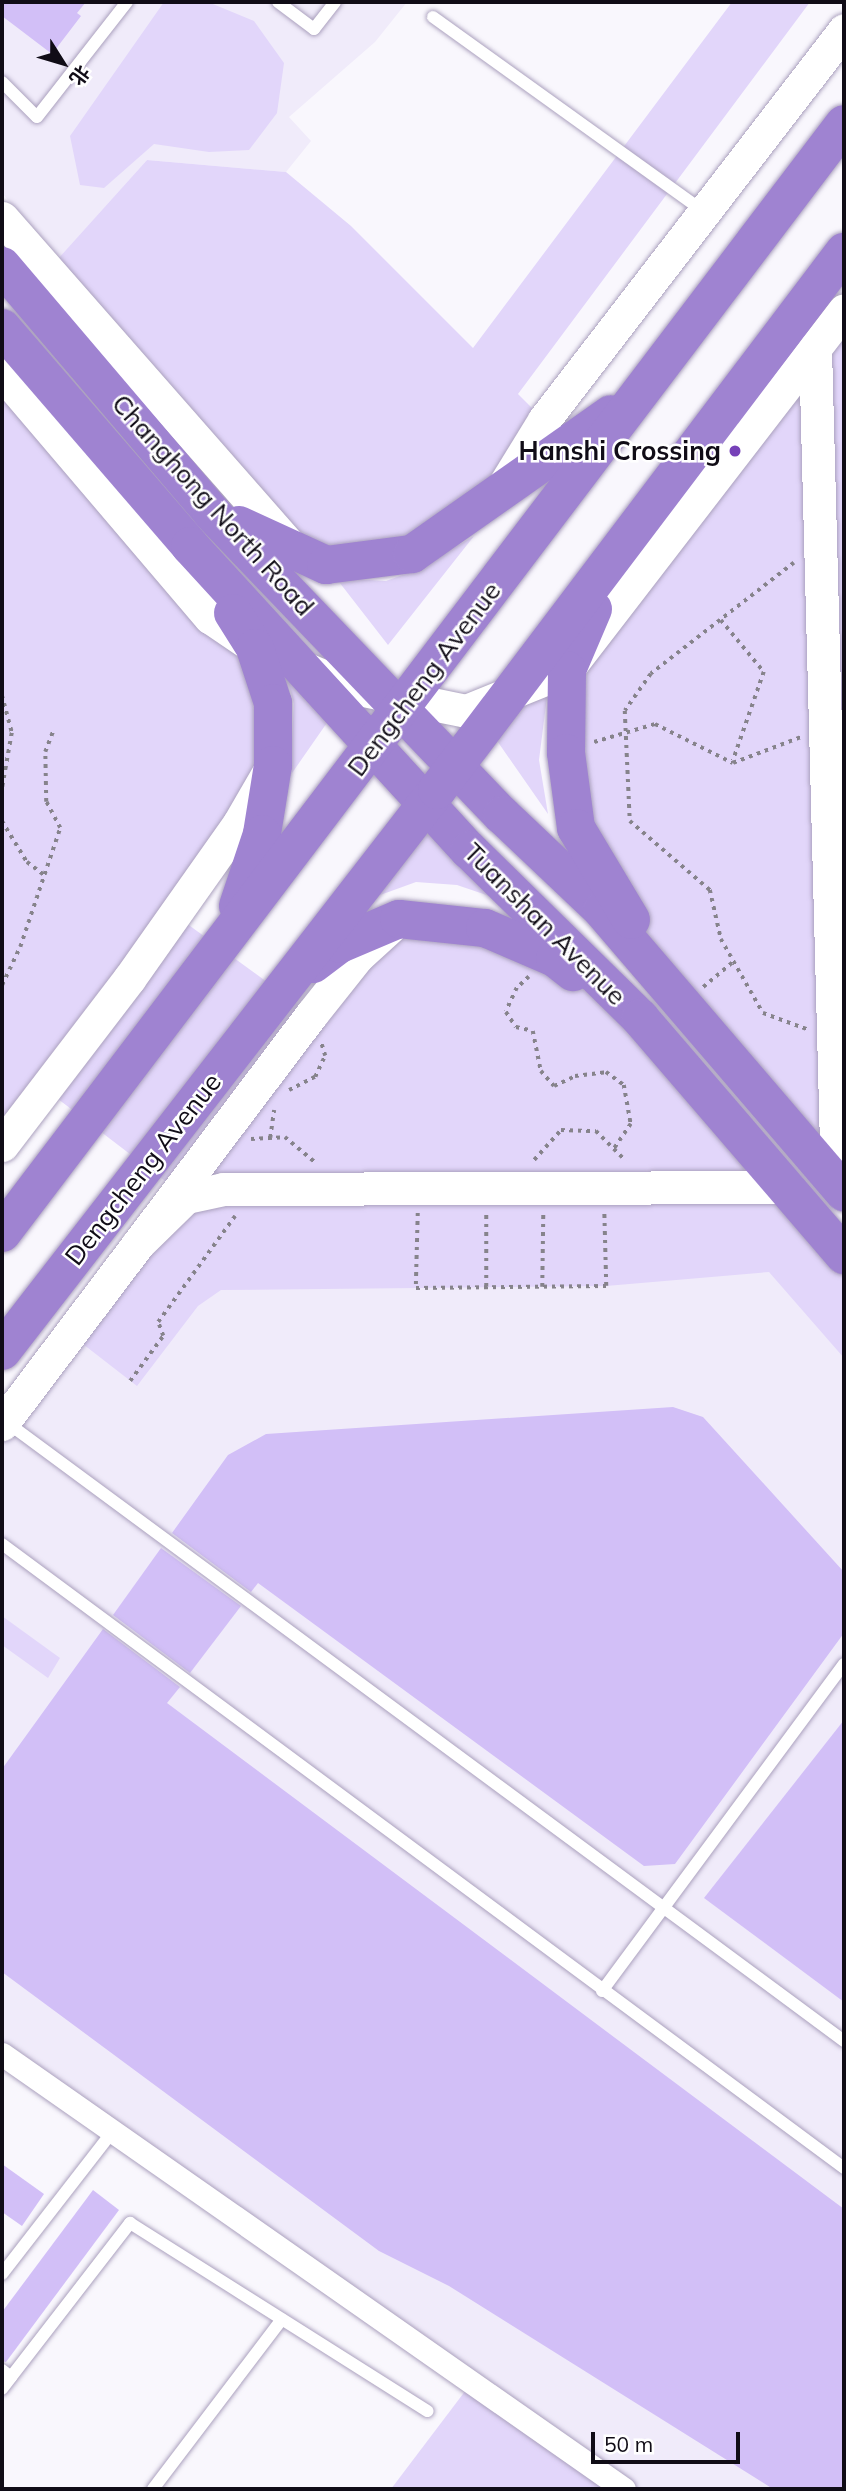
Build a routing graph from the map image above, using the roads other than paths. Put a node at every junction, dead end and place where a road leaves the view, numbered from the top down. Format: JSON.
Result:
{"nodes":[{"id":1,"x":127,"y":2,"type":"edge"},
{"id":2,"x":278,"y":2,"type":"edge"},
{"id":3,"x":335,"y":2,"type":"edge"},
{"id":4,"x":433,"y":17,"type":"dead end"},
{"id":5,"x":844,"y":30,"type":"edge"},
{"id":6,"x":2,"y":82,"type":"edge"},
{"id":7,"x":844,"y":124,"type":"edge"},
{"id":8,"x":704,"y":212,"type":"junction"},
{"id":9,"x":2,"y":218,"type":"edge"},
{"id":10,"x":844,"y":252,"type":"edge"},
{"id":11,"x":2,"y":266,"type":"edge"},
{"id":12,"x":844,"y":310,"type":"edge"},
{"id":13,"x":2,"y":328,"type":"edge"},
{"id":14,"x":815,"y":348,"type":"junction"},
{"id":15,"x":2,"y":373,"type":"edge"},
{"id":16,"x":643,"y":390,"type":"junction"},
{"id":17,"x":495,"y":498,"type":"junction"},
{"id":18,"x":211,"y":512,"type":"junction"},
{"id":19,"x":190,"y":545,"type":"junction"},
{"id":20,"x":294,"y":550,"type":"junction"},
{"id":21,"x":617,"y":553,"type":"junction"},
{"id":22,"x":241,"y":597,"type":"joint"},
{"id":23,"x":255,"y":648,"type":"junction"},
{"id":24,"x":567,"y":670,"type":"junction"},
{"id":25,"x":401,"y":709,"type":"junction"},
{"id":26,"x":373,"y":745,"type":"junction"},
{"id":27,"x":273,"y":765,"type":"junction"},
{"id":28,"x":455,"y":767,"type":"junction"},
{"id":29,"x":427,"y":804,"type":"junction"},
{"id":30,"x":399,"y":919,"type":"junction"},
{"id":31,"x":229,"y":935,"type":"junction"},
{"id":32,"x":838,"y":956,"type":"edge"},
{"id":33,"x":286,"y":984,"type":"junction"},
{"id":34,"x":680,"y":997,"type":"junction"},
{"id":35,"x":649,"y":1030,"type":"junction"},
{"id":36,"x":2,"y":1145,"type":"edge"},
{"id":37,"x":788,"y":1187,"type":"junction"},
{"id":38,"x":841,"y":1188,"type":"edge"},
{"id":39,"x":2,"y":1233,"type":"edge"},
{"id":40,"x":137,"y":1245,"type":"junction"},
{"id":41,"x":844,"y":1255,"type":"edge"},
{"id":42,"x":2,"y":1351,"type":"edge"},
{"id":43,"x":3,"y":1422,"type":"edge"},
{"id":44,"x":2,"y":1544,"type":"edge"},
{"id":45,"x":844,"y":1664,"type":"edge"},
{"id":46,"x":663,"y":1908,"type":"junction"},
{"id":47,"x":602,"y":1991,"type":"junction"},
{"id":48,"x":844,"y":2041,"type":"edge"},
{"id":49,"x":2,"y":2054,"type":"edge"},
{"id":50,"x":113,"y":2131,"type":"junction"},
{"id":51,"x":844,"y":2168,"type":"edge"},
{"id":52,"x":2,"y":2274,"type":"edge"},
{"id":53,"x":282,"y":2319,"type":"junction"},
{"id":54,"x":6,"y":2373,"type":"edge"},
{"id":55,"x":2,"y":2389,"type":"edge"},
{"id":56,"x":427,"y":2411,"type":"dead end"},
{"id":57,"x":616,"y":2487,"type":"edge"},
{"id":58,"x":153,"y":2489,"type":"edge"}],
"edges":[{"from":1,"to":6,"type":"lane"},
{"from":2,"to":3,"type":"lane"},
{"from":4,"to":8,"type":"lane"},
{"from":5,"to":8,"type":"street"},
{"from":7,"to":16,"type":"highway","name":"Dengcheng Avenue"},
{"from":8,"to":17,"type":"street"},
{"from":9,"to":20,"type":"street"},
{"from":10,"to":21,"type":"highway","name":"Dengcheng Avenue"},
{"from":11,"to":18,"type":"highway","name":"Changhong North Road"},
{"from":12,"to":14,"type":"street"},
{"from":13,"to":19,"type":"highway","name":"Changhong North Road"},
{"from":14,"to":24,"type":"street"},
{"from":14,"to":32,"type":"street"},
{"from":15,"to":23,"type":"street"},
{"from":16,"to":17,"type":"highway"},
{"from":16,"to":25,"type":"highway","name":"Dengcheng Avenue"},
{"from":17,"to":20,"type":"highway"},
{"from":18,"to":20,"type":"highway"},
{"from":18,"to":25,"type":"highway","name":"Changhong North Road"},
{"from":19,"to":22,"type":"highway","name":"Changhong North Road"},
{"from":19,"to":23,"type":"highway"},
{"from":21,"to":24,"type":"highway"},
{"from":21,"to":28,"type":"highway","name":"Dengcheng Avenue"},
{"from":22,"to":26,"type":"highway","name":"Tuanshan Avenue"},
{"from":23,"to":24,"type":"street"},
{"from":23,"to":27,"type":"highway"},
{"from":24,"to":34,"type":"highway"},
{"from":25,"to":26,"type":"highway","name":"Dengcheng Avenue"},
{"from":25,"to":28,"type":"highway","name":"Tuanshan Avenue"},
{"from":26,"to":29,"type":"highway","name":"Tuanshan Avenue"},
{"from":26,"to":31,"type":"highway","name":"Dengcheng Avenue"},
{"from":27,"to":31,"type":"highway"},
{"from":27,"to":36,"type":"street"},
{"from":28,"to":29,"type":"highway","name":"Dengcheng Avenue"},
{"from":28,"to":34,"type":"highway","name":"Tuanshan Avenue"},
{"from":29,"to":33,"type":"highway","name":"Dengcheng Avenue"},
{"from":29,"to":35,"type":"highway","name":"Tuanshan Avenue"},
{"from":30,"to":33,"type":"highway"},
{"from":30,"to":35,"type":"highway"},
{"from":30,"to":40,"type":"street"},
{"from":31,"to":39,"type":"highway","name":"Dengcheng Avenue"},
{"from":32,"to":38,"type":"street"},
{"from":33,"to":42,"type":"highway","name":"Dengcheng Avenue"},
{"from":34,"to":38,"type":"highway","name":"Tuanshan Avenue"},
{"from":35,"to":37,"type":"highway","name":"Tuanshan Avenue"},
{"from":37,"to":40,"type":"street"},
{"from":37,"to":41,"type":"highway","name":"Tuanshan Avenue"},
{"from":40,"to":43,"type":"street"},
{"from":43,"to":46,"type":"lane"},
{"from":44,"to":47,"type":"lane"},
{"from":45,"to":46,"type":"lane"},
{"from":46,"to":47,"type":"lane"},
{"from":46,"to":48,"type":"lane"},
{"from":47,"to":51,"type":"lane"},
{"from":49,"to":50,"type":"street"},
{"from":50,"to":52,"type":"lane"},
{"from":50,"to":57,"type":"street"},
{"from":53,"to":54,"type":"lane"},
{"from":53,"to":56,"type":"lane"},
{"from":53,"to":58,"type":"lane"},
{"from":54,"to":55,"type":"lane"}]}
